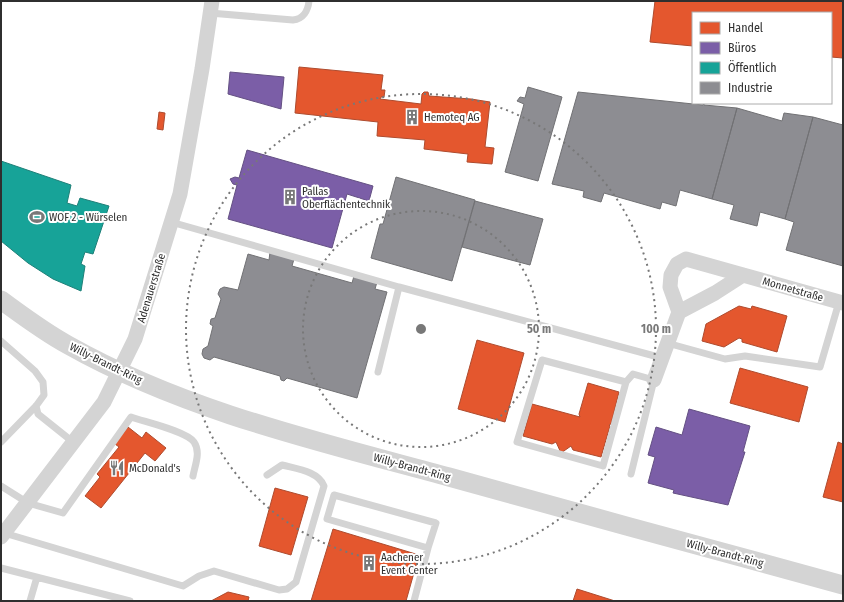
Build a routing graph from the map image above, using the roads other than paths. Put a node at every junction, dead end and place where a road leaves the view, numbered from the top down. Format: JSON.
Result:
{"nodes":[{"id":1,"x":308,"y":1,"type":"edge"},
{"id":2,"x":211,"y":7,"type":"edge"},
{"id":3,"x":171,"y":222,"type":"junction"},
{"id":4,"x":743,"y":275,"type":"junction"},
{"id":5,"x":399,"y":287,"type":"junction"},
{"id":6,"x":1,"y":300,"type":"edge"},
{"id":7,"x":841,"y":303,"type":"edge"},
{"id":8,"x":679,"y":312,"type":"junction"},
{"id":9,"x":1,"y":341,"type":"edge"},
{"id":10,"x":668,"y":343,"type":"junction"},
{"id":11,"x":662,"y":358,"type":"junction"},
{"id":12,"x":120,"y":371,"type":"junction"},
{"id":13,"x":378,"y":372,"type":"dead end"},
{"id":14,"x":654,"y":380,"type":"junction"},
{"id":15,"x":626,"y":382,"type":"junction"},
{"id":16,"x":36,"y":406,"type":"junction"},
{"id":17,"x":1,"y":442,"type":"edge"},
{"id":18,"x":73,"y":442,"type":"junction"},
{"id":19,"x":632,"y":474,"type":"dead end"},
{"id":20,"x":267,"y":475,"type":"dead end"},
{"id":21,"x":193,"y":476,"type":"dead end"},
{"id":22,"x":1,"y":486,"type":"edge"},
{"id":23,"x":28,"y":503,"type":"junction"},
{"id":24,"x":3,"y":535,"type":"edge"},
{"id":25,"x":428,"y":548,"type":"junction"},
{"id":26,"x":1,"y":568,"type":"edge"},
{"id":27,"x":36,"y":577,"type":"junction"},
{"id":28,"x":843,"y":585,"type":"edge"},
{"id":29,"x":30,"y":601,"type":"edge"},
{"id":30,"x":130,"y":601,"type":"edge"},
{"id":31,"x":414,"y":601,"type":"edge"}],
"edges":[{"from":1,"to":2,"type":"lane"},
{"from":2,"to":3,"type":"street","name":"Adenauerstraße"},
{"from":3,"to":5,"type":"lane"},
{"from":3,"to":12,"type":"street","name":"Adenauerstraße"},
{"from":4,"to":7,"type":"street","name":"Monnetstraße"},
{"from":4,"to":8,"type":"street"},
{"from":4,"to":8,"type":"street","name":"Monnetstraße"},
{"from":5,"to":11,"type":"lane"},
{"from":5,"to":13,"type":"lane"},
{"from":6,"to":12,"type":"street","name":"Willy-Brandt-Ring"},
{"from":7,"to":10,"type":"lane"},
{"from":8,"to":10,"type":"street"},
{"from":9,"to":16,"type":"lane"},
{"from":10,"to":11,"type":"street"},
{"from":11,"to":14,"type":"street"},
{"from":12,"to":18,"type":"street","name":"Adenauerstraße"},
{"from":12,"to":28,"type":"street","name":"Willy-Brandt-Ring"},
{"from":14,"to":15,"type":"lane"},
{"from":14,"to":19,"type":"lane"},
{"from":15,"to":15,"type":"lane"},
{"from":16,"to":17,"type":"lane"},
{"from":16,"to":18,"type":"lane"},
{"from":18,"to":23,"type":"street","name":"Adenauerstraße"},
{"from":20,"to":24,"type":"lane"},
{"from":21,"to":23,"type":"lane"},
{"from":22,"to":23,"type":"lane"},
{"from":23,"to":24,"type":"street","name":"Adenauerstraße"},
{"from":25,"to":25,"type":"lane"},
{"from":25,"to":31,"type":"lane"},
{"from":26,"to":27,"type":"lane"},
{"from":27,"to":29,"type":"lane"},
{"from":27,"to":30,"type":"lane"}]}
